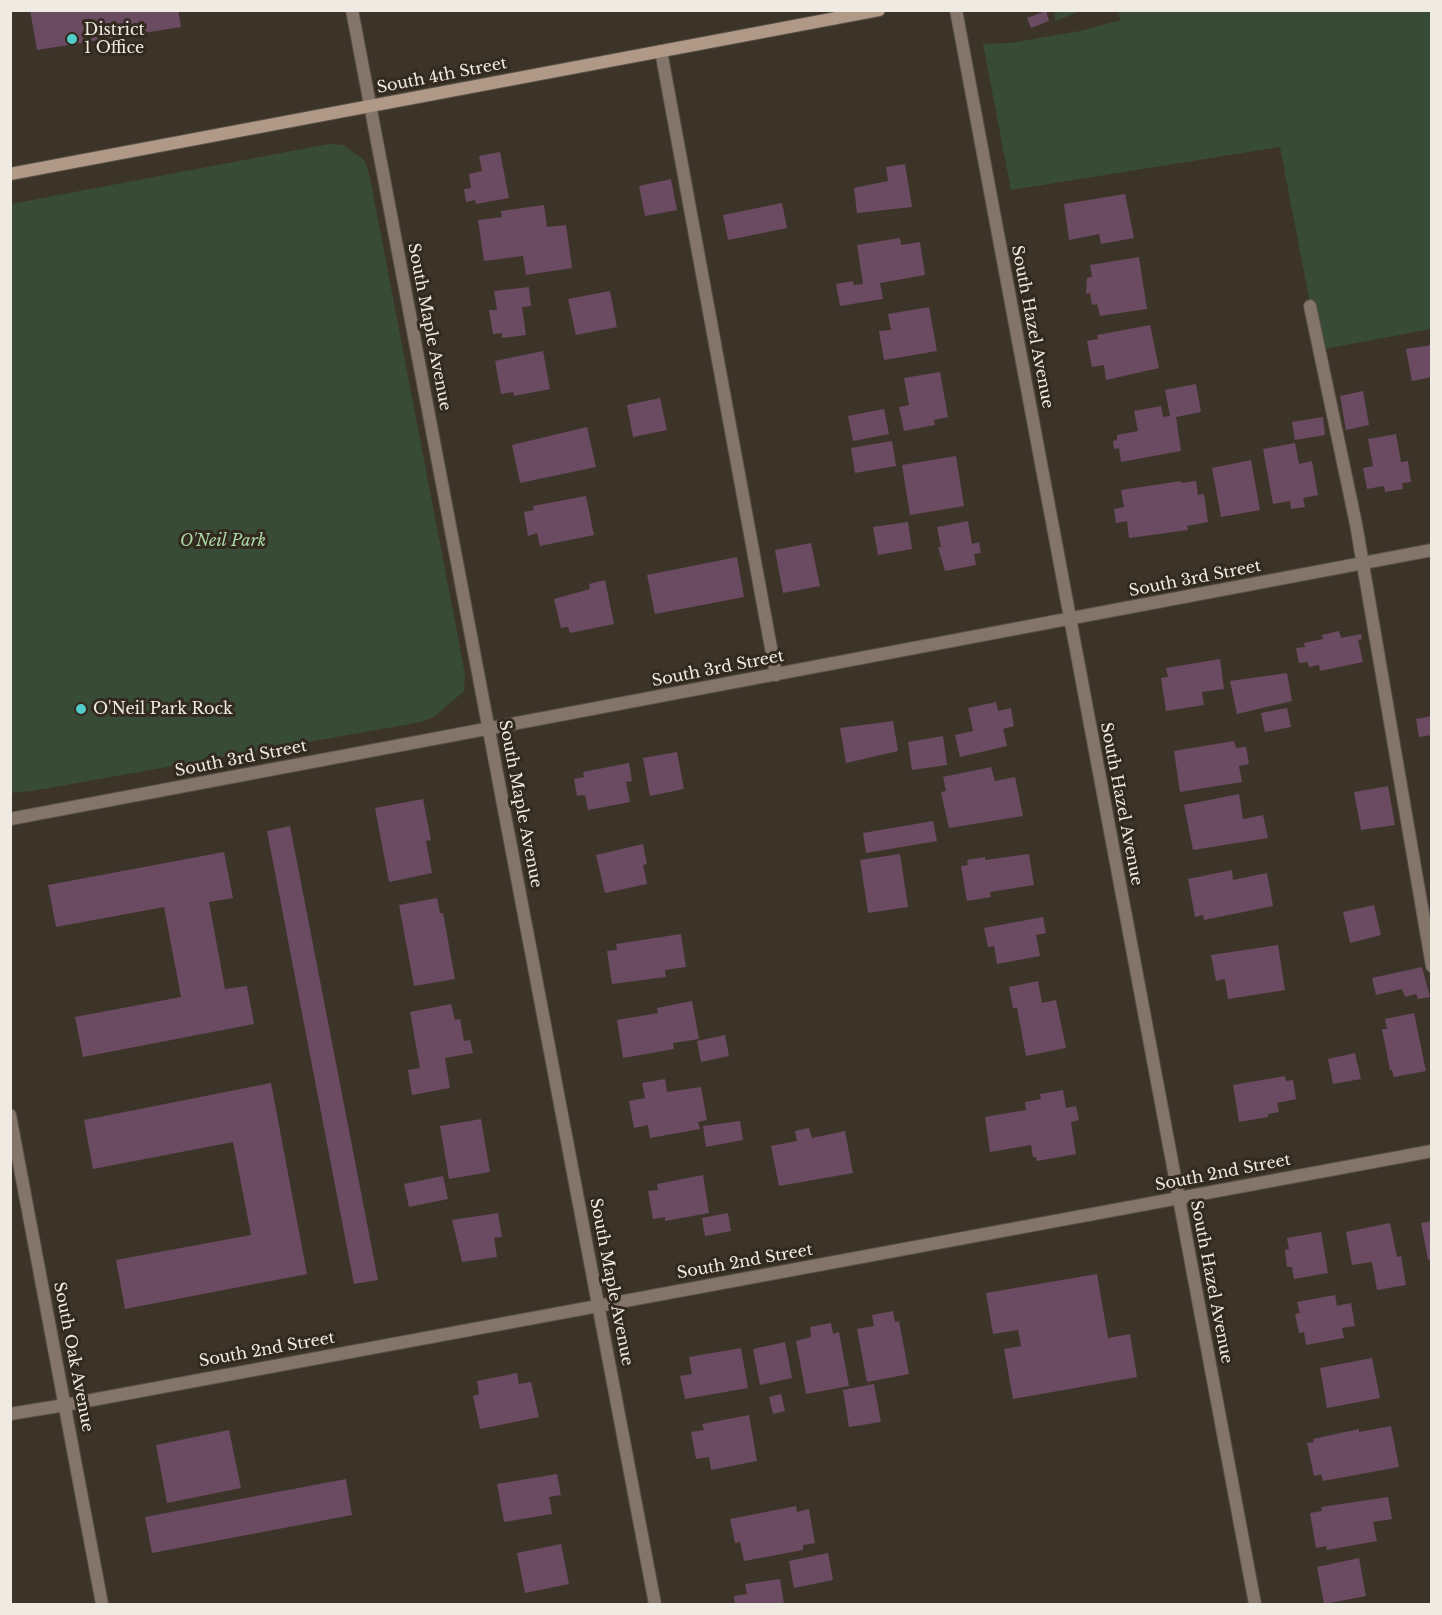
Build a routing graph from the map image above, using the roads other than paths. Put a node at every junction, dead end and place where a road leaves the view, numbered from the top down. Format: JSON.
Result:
{"nodes":[{"id":1,"x":352,"y":10,"type":"edge"},
{"id":2,"x":879,"y":10,"type":"edge"},
{"id":3,"x":956,"y":10,"type":"edge"},
{"id":4,"x":661,"y":51,"type":"junction"},
{"id":5,"x":370,"y":106,"type":"junction"},
{"id":6,"x":10,"y":174,"type":"edge"},
{"id":7,"x":1310,"y":306,"type":"dead end"},
{"id":8,"x":1431,"y":550,"type":"edge"},
{"id":9,"x":1362,"y":563,"type":"junction"},
{"id":10,"x":1070,"y":620,"type":"junction"},
{"id":11,"x":776,"y":675,"type":"junction"},
{"id":12,"x":489,"y":729,"type":"junction"},
{"id":13,"x":10,"y":819,"type":"edge"},
{"id":14,"x":1431,"y":966,"type":"edge"},
{"id":15,"x":10,"y":1115,"type":"edge"},
{"id":16,"x":12,"y":1132,"type":"edge"},
{"id":17,"x":1431,"y":1151,"type":"edge"},
{"id":18,"x":1179,"y":1198,"type":"junction"},
{"id":19,"x":598,"y":1306,"type":"junction"},
{"id":20,"x":65,"y":1405,"type":"junction"},
{"id":21,"x":10,"y":1414,"type":"edge"},
{"id":22,"x":102,"y":1605,"type":"edge"},
{"id":23,"x":655,"y":1605,"type":"edge"},
{"id":24,"x":1255,"y":1605,"type":"edge"}],
"edges":[{"from":1,"to":5,"type":"street","name":"South Maple Avenue"},
{"from":2,"to":4,"type":"main road","name":"South 4th Street"},
{"from":3,"to":10,"type":"street","name":"South Hazel Avenue"},
{"from":4,"to":5,"type":"main road","name":"South 4th Street"},
{"from":4,"to":11,"type":"street"},
{"from":5,"to":6,"type":"main road","name":"South 4th Street"},
{"from":5,"to":12,"type":"street","name":"South Maple Avenue"},
{"from":7,"to":9,"type":"street"},
{"from":8,"to":9,"type":"street","name":"South 3rd Street"},
{"from":9,"to":10,"type":"street","name":"South 3rd Street"},
{"from":9,"to":14,"type":"street"},
{"from":10,"to":11,"type":"street","name":"South 3rd Street"},
{"from":10,"to":18,"type":"street","name":"South Hazel Avenue"},
{"from":11,"to":12,"type":"street","name":"South 3rd Street"},
{"from":12,"to":13,"type":"street","name":"South 3rd Street"},
{"from":12,"to":19,"type":"street","name":"South Maple Avenue"},
{"from":15,"to":16,"type":"street","name":"South Oak Avenue"},
{"from":16,"to":20,"type":"street","name":"South Oak Avenue"},
{"from":17,"to":18,"type":"street","name":"South 2nd Street"},
{"from":18,"to":19,"type":"street","name":"South 2nd Street"},
{"from":18,"to":24,"type":"street","name":"South Hazel Avenue"},
{"from":19,"to":20,"type":"street","name":"South 2nd Street"},
{"from":19,"to":23,"type":"street","name":"South Maple Avenue"},
{"from":20,"to":21,"type":"street","name":"South 2nd Street"},
{"from":20,"to":22,"type":"street","name":"South Oak Avenue"}]}
